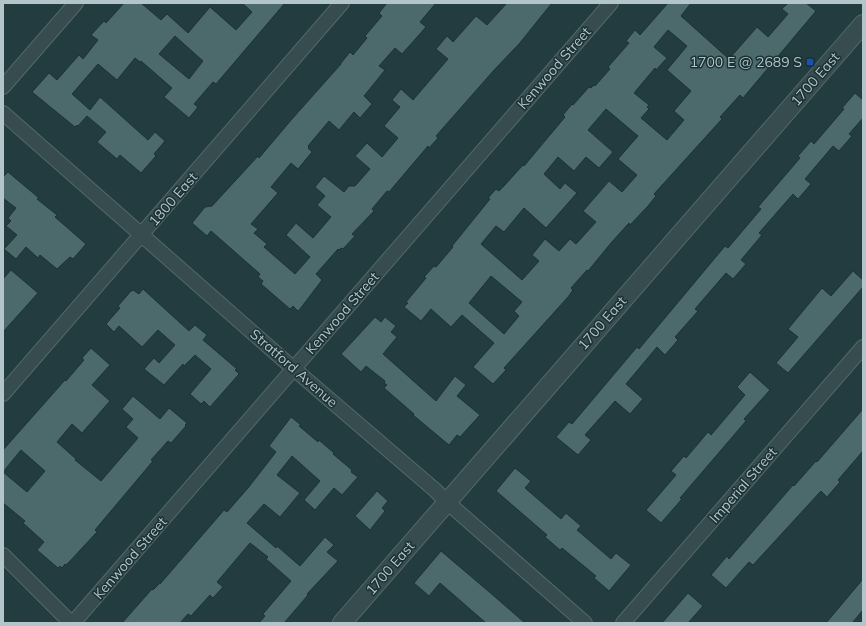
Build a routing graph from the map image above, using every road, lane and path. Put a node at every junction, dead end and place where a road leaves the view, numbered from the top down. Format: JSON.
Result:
{"nodes":[{"id":1,"x":76,"y":3,"type":"edge"},
{"id":2,"x":342,"y":3,"type":"edge"},
{"id":3,"x":611,"y":3,"type":"edge"},
{"id":4,"x":863,"y":24,"type":"edge"},
{"id":5,"x":3,"y":87,"type":"edge"},
{"id":6,"x":3,"y":113,"type":"edge"},
{"id":7,"x":142,"y":234,"type":"junction"},
{"id":8,"x":863,"y":347,"type":"edge"},
{"id":9,"x":294,"y":369,"type":"junction"},
{"id":10,"x":3,"y":394,"type":"edge"},
{"id":11,"x":446,"y":502,"type":"junction"},
{"id":12,"x":3,"y":556,"type":"edge"},
{"id":13,"x":72,"y":623,"type":"edge"},
{"id":14,"x":342,"y":623,"type":"edge"},
{"id":15,"x":585,"y":623,"type":"edge"},
{"id":16,"x":623,"y":623,"type":"edge"}],
"edges":[{"from":1,"to":5,"type":"street"},
{"from":2,"to":7,"type":"street","name":"1800 East"},
{"from":3,"to":9,"type":"street","name":"Kenwood Street"},
{"from":4,"to":11,"type":"street","name":"1700 East"},
{"from":6,"to":7,"type":"street","name":"Stratford Avenue"},
{"from":7,"to":9,"type":"street","name":"Stratford Avenue"},
{"from":7,"to":10,"type":"street","name":"1800 East"},
{"from":8,"to":16,"type":"street","name":"Imperial Street"},
{"from":9,"to":11,"type":"street","name":"Stratford Avenue"},
{"from":9,"to":13,"type":"street","name":"Kenwood Street"},
{"from":11,"to":14,"type":"street","name":"1700 East"},
{"from":11,"to":15,"type":"street","name":"Stratford Avenue"},
{"from":12,"to":13,"type":"street"}]}
